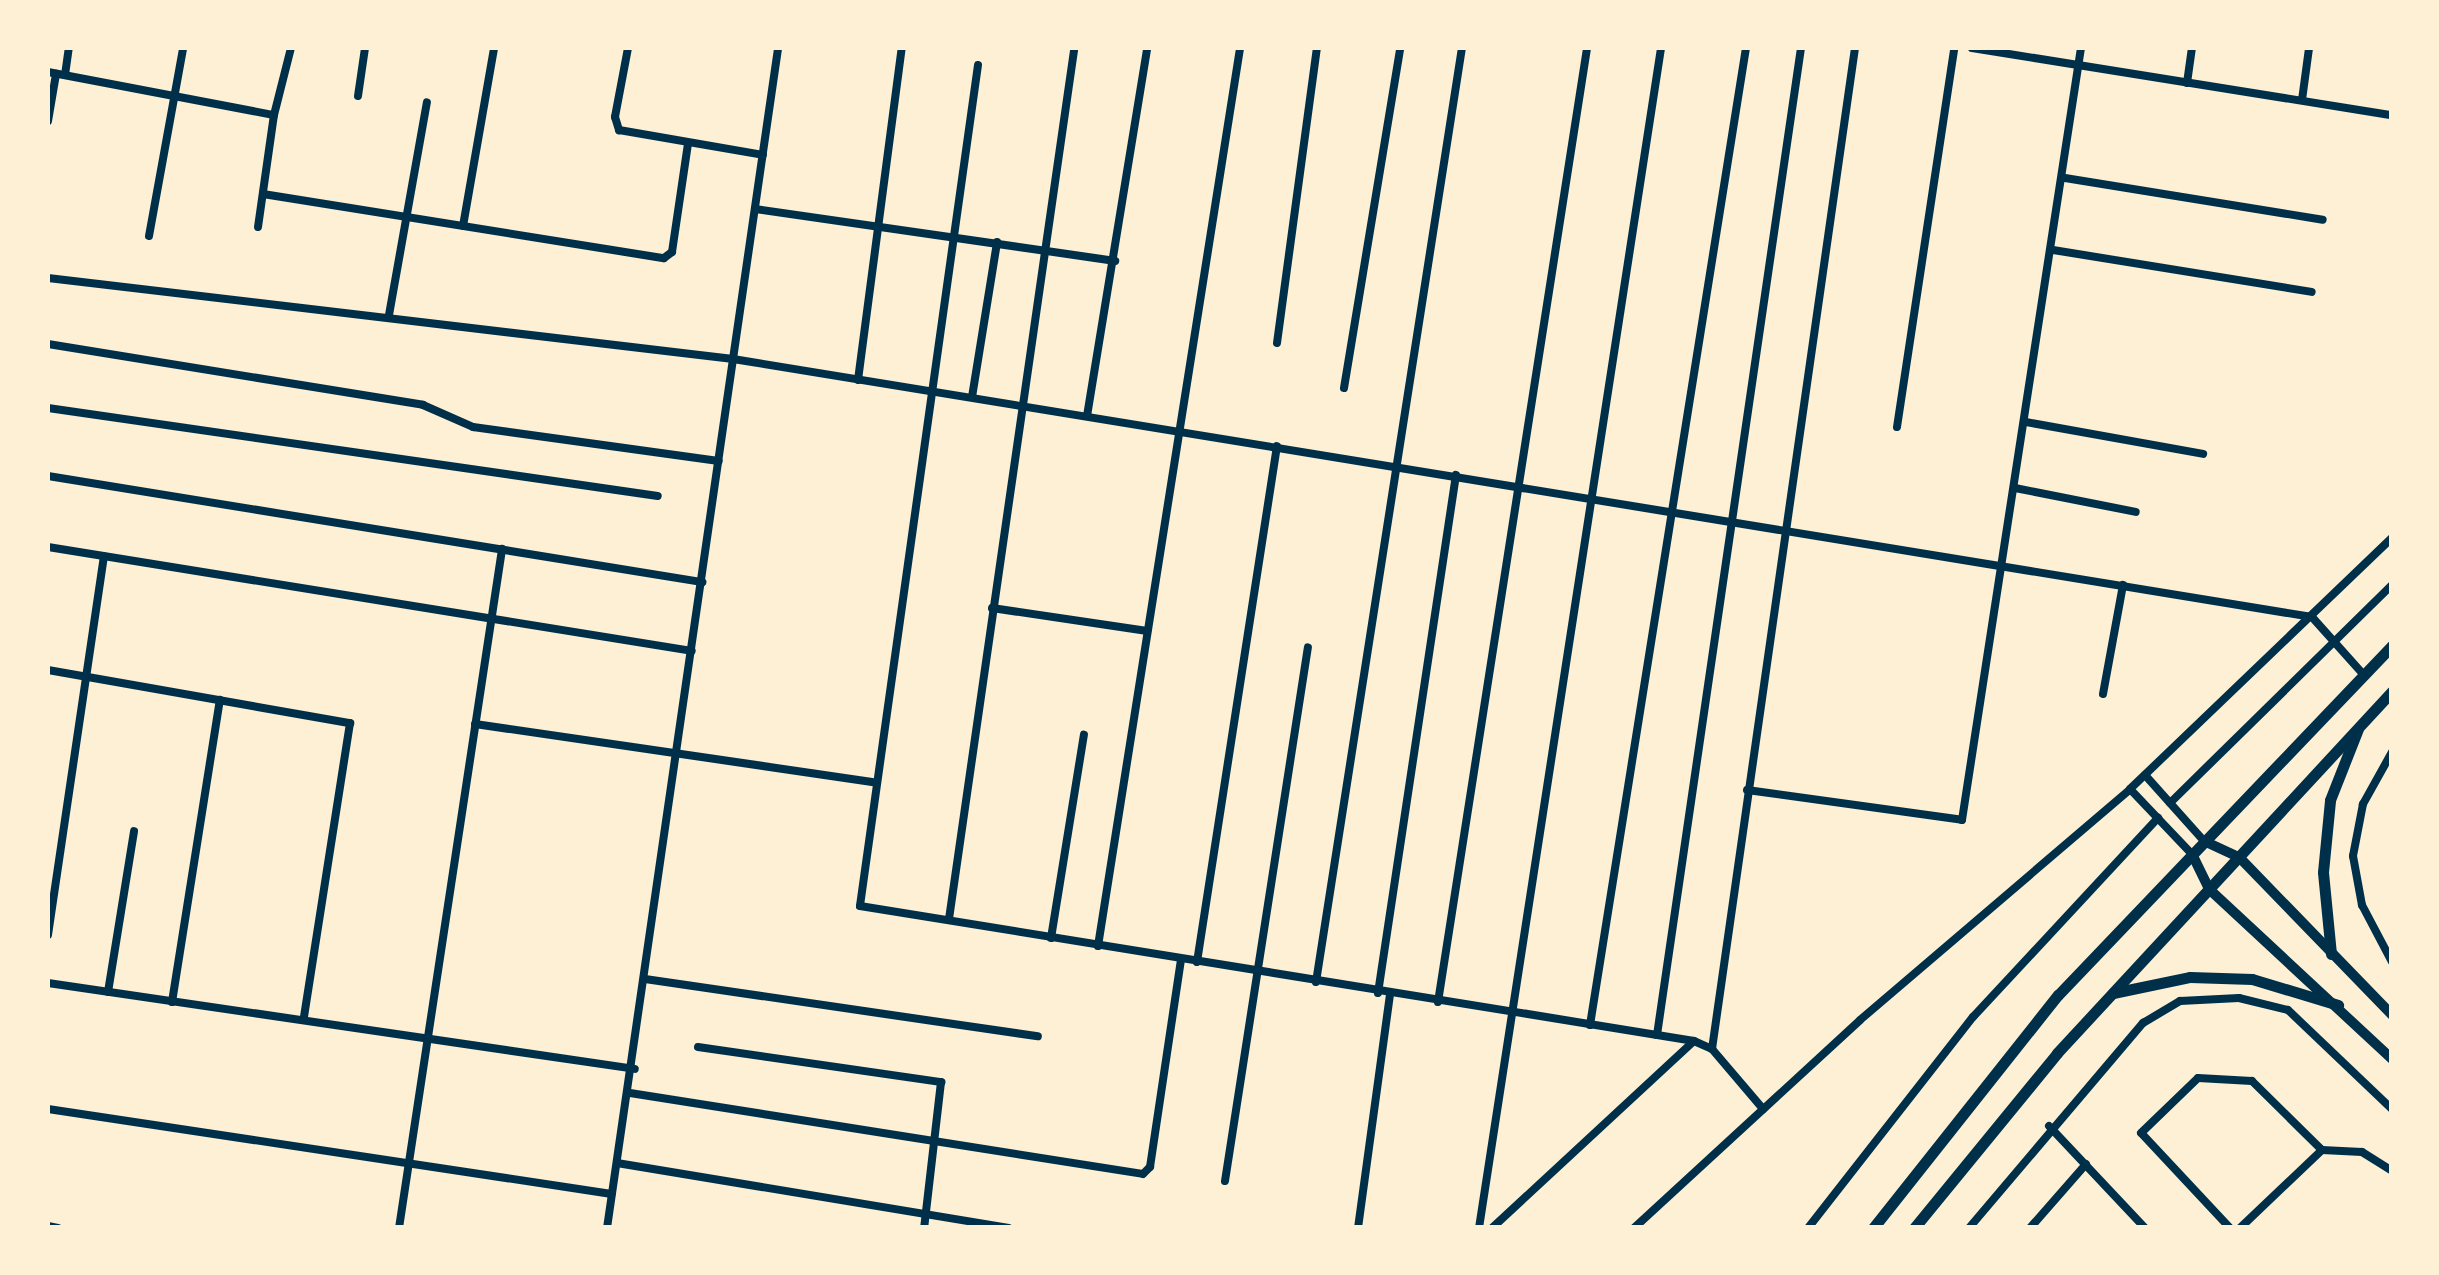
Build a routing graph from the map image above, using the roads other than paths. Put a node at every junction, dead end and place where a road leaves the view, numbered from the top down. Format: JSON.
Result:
{"nodes":[{"id":1,"x":69,"y":48,"type":"edge"},
{"id":2,"x":183,"y":48,"type":"edge"},
{"id":3,"x":292,"y":48,"type":"edge"},
{"id":4,"x":364,"y":48,"type":"edge"},
{"id":5,"x":494,"y":48,"type":"edge"},
{"id":6,"x":628,"y":48,"type":"edge"},
{"id":7,"x":778,"y":48,"type":"edge"},
{"id":8,"x":902,"y":48,"type":"edge"},
{"id":9,"x":1147,"y":48,"type":"edge"},
{"id":10,"x":1240,"y":48,"type":"edge"},
{"id":11,"x":1317,"y":48,"type":"edge"},
{"id":12,"x":1400,"y":48,"type":"edge"},
{"id":13,"x":1462,"y":48,"type":"edge"},
{"id":14,"x":1587,"y":48,"type":"edge"},
{"id":15,"x":1661,"y":48,"type":"edge"},
{"id":16,"x":1746,"y":48,"type":"edge"},
{"id":17,"x":1801,"y":48,"type":"edge"},
{"id":18,"x":1856,"y":48,"type":"edge"},
{"id":19,"x":1954,"y":48,"type":"edge"},
{"id":20,"x":1972,"y":48,"type":"edge"},
{"id":21,"x":2080,"y":48,"type":"edge"},
{"id":22,"x":2192,"y":48,"type":"edge"},
{"id":23,"x":2309,"y":48,"type":"edge"},
{"id":24,"x":1074,"y":50,"type":"dead end"},
{"id":25,"x":2020,"y":52,"type":"edge"},
{"id":26,"x":978,"y":64,"type":"dead end"},
{"id":27,"x":2078,"y":65,"type":"junction"},
{"id":28,"x":56,"y":74,"type":"edge"},
{"id":29,"x":2187,"y":83,"type":"junction"},
{"id":30,"x":172,"y":96,"type":"junction"},
{"id":31,"x":358,"y":96,"type":"dead end"},
{"id":32,"x":2302,"y":100,"type":"junction"},
{"id":33,"x":427,"y":102,"type":"dead end"},
{"id":34,"x":274,"y":115,"type":"junction"},
{"id":35,"x":2392,"y":115,"type":"edge"},
{"id":36,"x":48,"y":121,"type":"edge"},
{"id":37,"x":688,"y":143,"type":"junction"},
{"id":38,"x":763,"y":154,"type":"junction"},
{"id":39,"x":2065,"y":178,"type":"junction"},
{"id":40,"x":264,"y":194,"type":"junction"},
{"id":41,"x":755,"y":209,"type":"junction"},
{"id":42,"x":407,"y":218,"type":"junction"},
{"id":43,"x":2322,"y":220,"type":"dead end"},
{"id":44,"x":879,"y":224,"type":"junction"},
{"id":45,"x":463,"y":226,"type":"junction"},
{"id":46,"x":258,"y":227,"type":"dead end"},
{"id":47,"x":953,"y":235,"type":"junction"},
{"id":48,"x":149,"y":236,"type":"dead end"},
{"id":49,"x":997,"y":242,"type":"junction"},
{"id":50,"x":1044,"y":250,"type":"junction"},
{"id":51,"x":2052,"y":250,"type":"junction"},
{"id":52,"x":1115,"y":260,"type":"junction"},
{"id":53,"x":48,"y":278,"type":"edge"},
{"id":54,"x":2312,"y":292,"type":"dead end"},
{"id":55,"x":389,"y":315,"type":"junction"},
{"id":56,"x":1277,"y":342,"type":"dead end"},
{"id":57,"x":48,"y":344,"type":"edge"},
{"id":58,"x":733,"y":359,"type":"junction"},
{"id":59,"x":858,"y":380,"type":"junction"},
{"id":60,"x":1344,"y":388,"type":"dead end"},
{"id":61,"x":930,"y":391,"type":"junction"},
{"id":62,"x":972,"y":397,"type":"junction"},
{"id":63,"x":1021,"y":406,"type":"junction"},
{"id":64,"x":48,"y":408,"type":"edge"},
{"id":65,"x":1087,"y":416,"type":"junction"},
{"id":66,"x":2026,"y":422,"type":"junction"},
{"id":67,"x":1896,"y":427,"type":"dead end"},
{"id":68,"x":1179,"y":430,"type":"junction"},
{"id":69,"x":1277,"y":446,"type":"junction"},
{"id":70,"x":2203,"y":454,"type":"dead end"},
{"id":71,"x":719,"y":461,"type":"junction"},
{"id":72,"x":1395,"y":465,"type":"junction"},
{"id":73,"x":1456,"y":474,"type":"junction"},
{"id":74,"x":48,"y":476,"type":"edge"},
{"id":75,"x":1514,"y":484,"type":"junction"},
{"id":76,"x":2015,"y":488,"type":"junction"},
{"id":77,"x":658,"y":496,"type":"dead end"},
{"id":78,"x":1592,"y":497,"type":"junction"},
{"id":79,"x":1672,"y":510,"type":"junction"},
{"id":80,"x":2136,"y":512,"type":"dead end"},
{"id":81,"x":1733,"y":520,"type":"junction"},
{"id":82,"x":1785,"y":528,"type":"junction"},
{"id":83,"x":2392,"y":538,"type":"edge"},
{"id":84,"x":48,"y":547,"type":"edge"},
{"id":85,"x":502,"y":550,"type":"junction"},
{"id":86,"x":104,"y":556,"type":"junction"},
{"id":87,"x":2004,"y":565,"type":"junction"},
{"id":88,"x":702,"y":582,"type":"junction"},
{"id":89,"x":2123,"y":585,"type":"junction"},
{"id":90,"x":2392,"y":585,"type":"edge"},
{"id":91,"x":992,"y":608,"type":"junction"},
{"id":92,"x":2312,"y":617,"type":"junction"},
{"id":93,"x":491,"y":619,"type":"junction"},
{"id":94,"x":1147,"y":632,"type":"junction"},
{"id":95,"x":2334,"y":642,"type":"junction"},
{"id":96,"x":2392,"y":645,"type":"edge"},
{"id":97,"x":1308,"y":646,"type":"dead end"},
{"id":98,"x":692,"y":650,"type":"junction"},
{"id":99,"x":48,"y":670,"type":"edge"},
{"id":100,"x":2362,"y":674,"type":"junction"},
{"id":101,"x":88,"y":677,"type":"junction"},
{"id":102,"x":2392,"y":691,"type":"edge"},
{"id":103,"x":2103,"y":694,"type":"dead end"},
{"id":104,"x":220,"y":700,"type":"junction"},
{"id":105,"x":2362,"y":721,"type":"junction"},
{"id":106,"x":475,"y":724,"type":"junction"},
{"id":107,"x":1084,"y":734,"type":"dead end"},
{"id":108,"x":2392,"y":752,"type":"edge"},
{"id":109,"x":677,"y":755,"type":"junction"},
{"id":110,"x":2145,"y":775,"type":"junction"},
{"id":111,"x":874,"y":782,"type":"junction"},
{"id":112,"x":2130,"y":789,"type":"junction"},
{"id":113,"x":1747,"y":790,"type":"junction"},
{"id":114,"x":2170,"y":803,"type":"junction"},
{"id":115,"x":2158,"y":818,"type":"junction"},
{"id":116,"x":134,"y":831,"type":"dead end"},
{"id":117,"x":2204,"y":841,"type":"junction"},
{"id":118,"x":2192,"y":854,"type":"junction"},
{"id":119,"x":2239,"y":857,"type":"junction"},
{"id":120,"x":2209,"y":889,"type":"junction"},
{"id":121,"x":948,"y":919,"type":"junction"},
{"id":122,"x":48,"y":934,"type":"edge"},
{"id":123,"x":1051,"y":938,"type":"junction"},
{"id":124,"x":1098,"y":946,"type":"junction"},
{"id":125,"x":2330,"y":954,"type":"junction"},
{"id":126,"x":1181,"y":960,"type":"junction"},
{"id":127,"x":1197,"y":962,"type":"junction"},
{"id":128,"x":2392,"y":962,"type":"edge"},
{"id":129,"x":1258,"y":973,"type":"junction"},
{"id":130,"x":645,"y":979,"type":"junction"},
{"id":131,"x":1316,"y":982,"type":"junction"},
{"id":132,"x":48,"y":983,"type":"edge"},
{"id":133,"x":108,"y":992,"type":"junction"},
{"id":134,"x":1378,"y":993,"type":"junction"},
{"id":135,"x":2114,"y":993,"type":"junction"},
{"id":136,"x":1390,"y":994,"type":"junction"},
{"id":137,"x":172,"y":1002,"type":"junction"},
{"id":138,"x":1438,"y":1002,"type":"junction"},
{"id":139,"x":2338,"y":1005,"type":"junction"},
{"id":140,"x":1515,"y":1014,"type":"junction"},
{"id":141,"x":2392,"y":1015,"type":"edge"},
{"id":142,"x":304,"y":1017,"type":"junction"},
{"id":143,"x":1590,"y":1025,"type":"junction"},
{"id":144,"x":1657,"y":1035,"type":"junction"},
{"id":145,"x":1038,"y":1036,"type":"dead end"},
{"id":146,"x":427,"y":1037,"type":"junction"},
{"id":147,"x":1694,"y":1041,"type":"junction"},
{"id":148,"x":698,"y":1047,"type":"dead end"},
{"id":149,"x":1712,"y":1049,"type":"junction"},
{"id":150,"x":2392,"y":1059,"type":"edge"},
{"id":151,"x":635,"y":1069,"type":"junction"},
{"id":152,"x":630,"y":1092,"type":"junction"},
{"id":153,"x":48,"y":1109,"type":"edge"},
{"id":154,"x":1763,"y":1109,"type":"junction"},
{"id":155,"x":2392,"y":1109,"type":"edge"},
{"id":156,"x":2049,"y":1126,"type":"junction"},
{"id":157,"x":936,"y":1142,"type":"junction"},
{"id":158,"x":2322,"y":1150,"type":"junction"},
{"id":159,"x":408,"y":1162,"type":"junction"},
{"id":160,"x":618,"y":1163,"type":"junction"},
{"id":161,"x":2086,"y":1164,"type":"junction"},
{"id":162,"x":2392,"y":1170,"type":"edge"},
{"id":163,"x":1225,"y":1181,"type":"dead end"},
{"id":164,"x":612,"y":1194,"type":"junction"},
{"id":165,"x":926,"y":1214,"type":"junction"},
{"id":166,"x":48,"y":1226,"type":"edge"},
{"id":167,"x":58,"y":1228,"type":"edge"},
{"id":168,"x":399,"y":1228,"type":"edge"},
{"id":169,"x":607,"y":1228,"type":"edge"},
{"id":170,"x":924,"y":1228,"type":"edge"},
{"id":171,"x":1009,"y":1228,"type":"edge"},
{"id":172,"x":1358,"y":1228,"type":"edge"},
{"id":173,"x":1479,"y":1228,"type":"edge"},
{"id":174,"x":1492,"y":1228,"type":"edge"},
{"id":175,"x":1634,"y":1228,"type":"edge"},
{"id":176,"x":1808,"y":1228,"type":"edge"},
{"id":177,"x":1873,"y":1228,"type":"edge"},
{"id":178,"x":1914,"y":1228,"type":"edge"},
{"id":179,"x":1969,"y":1228,"type":"edge"},
{"id":180,"x":2030,"y":1228,"type":"edge"},
{"id":181,"x":2144,"y":1228,"type":"edge"},
{"id":182,"x":2230,"y":1228,"type":"edge"},
{"id":183,"x":2240,"y":1228,"type":"edge"}],
"edges":[{"from":1,"to":28,"type":"street"},
{"from":2,"to":30,"type":"street"},
{"from":3,"to":34,"type":"street"},
{"from":4,"to":31,"type":"street"},
{"from":5,"to":45,"type":"street"},
{"from":6,"to":37,"type":"street"},
{"from":7,"to":38,"type":"street"},
{"from":8,"to":44,"type":"street"},
{"from":9,"to":52,"type":"street"},
{"from":10,"to":68,"type":"street"},
{"from":11,"to":56,"type":"street"},
{"from":12,"to":60,"type":"street"},
{"from":13,"to":72,"type":"street"},
{"from":14,"to":75,"type":"street"},
{"from":15,"to":78,"type":"street"},
{"from":16,"to":79,"type":"street"},
{"from":17,"to":81,"type":"street"},
{"from":18,"to":82,"type":"street"},
{"from":19,"to":67,"type":"street"},
{"from":20,"to":25,"type":"street"},
{"from":21,"to":27,"type":"street"},
{"from":22,"to":29,"type":"street"},
{"from":23,"to":32,"type":"street"},
{"from":24,"to":50,"type":"street"},
{"from":25,"to":27,"type":"street"},
{"from":26,"to":47,"type":"street"},
{"from":27,"to":29,"type":"street"},
{"from":27,"to":39,"type":"street"},
{"from":28,"to":30,"type":"street"},
{"from":28,"to":36,"type":"street"},
{"from":29,"to":32,"type":"street"},
{"from":30,"to":34,"type":"street"},
{"from":30,"to":48,"type":"street"},
{"from":32,"to":35,"type":"street"},
{"from":33,"to":42,"type":"street"},
{"from":34,"to":40,"type":"street"},
{"from":37,"to":38,"type":"street"},
{"from":37,"to":45,"type":"street"},
{"from":38,"to":41,"type":"street"},
{"from":39,"to":43,"type":"street"},
{"from":39,"to":51,"type":"street"},
{"from":40,"to":42,"type":"street"},
{"from":40,"to":46,"type":"street"},
{"from":41,"to":44,"type":"street"},
{"from":41,"to":58,"type":"street"},
{"from":42,"to":45,"type":"street"},
{"from":42,"to":55,"type":"street"},
{"from":44,"to":47,"type":"street"},
{"from":44,"to":59,"type":"street"},
{"from":47,"to":49,"type":"street"},
{"from":47,"to":61,"type":"street"},
{"from":49,"to":50,"type":"street"},
{"from":49,"to":62,"type":"street"},
{"from":50,"to":52,"type":"street"},
{"from":50,"to":63,"type":"street"},
{"from":51,"to":54,"type":"street"},
{"from":51,"to":66,"type":"street"},
{"from":52,"to":65,"type":"street"},
{"from":53,"to":55,"type":"street"},
{"from":55,"to":58,"type":"street"},
{"from":57,"to":71,"type":"street"},
{"from":58,"to":59,"type":"street"},
{"from":58,"to":71,"type":"street"},
{"from":59,"to":61,"type":"street"},
{"from":61,"to":62,"type":"street"},
{"from":61,"to":111,"type":"street"},
{"from":62,"to":63,"type":"street"},
{"from":63,"to":65,"type":"street"},
{"from":63,"to":91,"type":"street"},
{"from":64,"to":77,"type":"street"},
{"from":65,"to":68,"type":"street"},
{"from":66,"to":70,"type":"street"},
{"from":66,"to":76,"type":"street"},
{"from":68,"to":69,"type":"street"},
{"from":68,"to":94,"type":"street"},
{"from":69,"to":72,"type":"street"},
{"from":69,"to":127,"type":"street"},
{"from":71,"to":88,"type":"street"},
{"from":72,"to":73,"type":"street"},
{"from":72,"to":131,"type":"street"},
{"from":73,"to":75,"type":"street"},
{"from":73,"to":134,"type":"street"},
{"from":74,"to":85,"type":"street"},
{"from":75,"to":78,"type":"street"},
{"from":75,"to":138,"type":"street"},
{"from":76,"to":80,"type":"street"},
{"from":76,"to":87,"type":"street"},
{"from":78,"to":79,"type":"street"},
{"from":78,"to":140,"type":"street"},
{"from":79,"to":81,"type":"street"},
{"from":79,"to":143,"type":"street"},
{"from":81,"to":82,"type":"street"},
{"from":81,"to":144,"type":"street"},
{"from":82,"to":87,"type":"street"},
{"from":82,"to":113,"type":"street"},
{"from":83,"to":92,"type":"street"},
{"from":84,"to":86,"type":"street"},
{"from":85,"to":88,"type":"street"},
{"from":85,"to":93,"type":"street"},
{"from":86,"to":93,"type":"street"},
{"from":86,"to":101,"type":"street"},
{"from":87,"to":89,"type":"street"},
{"from":87,"to":113,"type":"street"},
{"from":88,"to":98,"type":"street"},
{"from":89,"to":92,"type":"street"},
{"from":89,"to":103,"type":"street"},
{"from":90,"to":95,"type":"street"},
{"from":91,"to":94,"type":"street"},
{"from":91,"to":121,"type":"street"},
{"from":92,"to":95,"type":"street"},
{"from":92,"to":110,"type":"street"},
{"from":93,"to":98,"type":"street"},
{"from":93,"to":106,"type":"street"},
{"from":94,"to":124,"type":"street"},
{"from":95,"to":100,"type":"street"},
{"from":95,"to":114,"type":"street"},
{"from":96,"to":100,"type":"main road"},
{"from":97,"to":129,"type":"street"},
{"from":98,"to":109,"type":"street"},
{"from":99,"to":101,"type":"street"},
{"from":100,"to":117,"type":"main road"},
{"from":101,"to":104,"type":"street"},
{"from":101,"to":122,"type":"street"},
{"from":102,"to":105,"type":"main road"},
{"from":104,"to":137,"type":"street"},
{"from":104,"to":142,"type":"street"},
{"from":105,"to":119,"type":"main road"},
{"from":105,"to":125,"type":"main road"},
{"from":106,"to":109,"type":"street"},
{"from":106,"to":146,"type":"street"},
{"from":107,"to":123,"type":"street"},
{"from":108,"to":128,"type":"street"},
{"from":109,"to":111,"type":"street"},
{"from":109,"to":130,"type":"street"},
{"from":110,"to":112,"type":"street"},
{"from":110,"to":114,"type":"street"},
{"from":111,"to":121,"type":"street"},
{"from":112,"to":115,"type":"street"},
{"from":112,"to":154,"type":"street"},
{"from":113,"to":149,"type":"street"},
{"from":114,"to":117,"type":"street"},
{"from":115,"to":118,"type":"street"},
{"from":115,"to":176,"type":"street"},
{"from":116,"to":133,"type":"street"},
{"from":117,"to":118,"type":"main road"},
{"from":117,"to":119,"type":"street"},
{"from":118,"to":120,"type":"street"},
{"from":118,"to":177,"type":"main road"},
{"from":119,"to":120,"type":"main road"},
{"from":119,"to":125,"type":"street"},
{"from":120,"to":135,"type":"main road"},
{"from":120,"to":139,"type":"street"},
{"from":121,"to":123,"type":"street"},
{"from":123,"to":124,"type":"street"},
{"from":124,"to":126,"type":"street"},
{"from":125,"to":141,"type":"street"},
{"from":126,"to":127,"type":"street"},
{"from":126,"to":157,"type":"street"},
{"from":127,"to":129,"type":"street"},
{"from":129,"to":131,"type":"street"},
{"from":129,"to":163,"type":"street"},
{"from":130,"to":145,"type":"street"},
{"from":130,"to":151,"type":"street"},
{"from":131,"to":134,"type":"street"},
{"from":132,"to":133,"type":"street"},
{"from":133,"to":137,"type":"street"},
{"from":134,"to":136,"type":"street"},
{"from":135,"to":139,"type":"main road"},
{"from":135,"to":178,"type":"main road"},
{"from":136,"to":138,"type":"street"},
{"from":136,"to":172,"type":"street"},
{"from":137,"to":142,"type":"street"},
{"from":138,"to":140,"type":"street"},
{"from":139,"to":150,"type":"street"},
{"from":140,"to":143,"type":"street"},
{"from":140,"to":173,"type":"street"},
{"from":142,"to":146,"type":"street"},
{"from":143,"to":144,"type":"street"},
{"from":144,"to":147,"type":"street"},
{"from":146,"to":151,"type":"street"},
{"from":146,"to":159,"type":"street"},
{"from":147,"to":149,"type":"street"},
{"from":147,"to":174,"type":"street"},
{"from":148,"to":157,"type":"street"},
{"from":149,"to":154,"type":"street"},
{"from":151,"to":152,"type":"street"},
{"from":152,"to":157,"type":"street"},
{"from":152,"to":160,"type":"street"},
{"from":153,"to":159,"type":"street"},
{"from":154,"to":175,"type":"street"},
{"from":155,"to":156,"type":"street"},
{"from":156,"to":161,"type":"street"},
{"from":156,"to":179,"type":"street"},
{"from":157,"to":165,"type":"street"},
{"from":158,"to":162,"type":"street"},
{"from":158,"to":182,"type":"street"},
{"from":158,"to":183,"type":"street"},
{"from":159,"to":164,"type":"street"},
{"from":159,"to":168,"type":"street"},
{"from":160,"to":164,"type":"street"},
{"from":160,"to":165,"type":"street"},
{"from":161,"to":180,"type":"street"},
{"from":161,"to":181,"type":"street"},
{"from":164,"to":169,"type":"street"},
{"from":165,"to":170,"type":"street"},
{"from":165,"to":171,"type":"street"},
{"from":166,"to":167,"type":"street"}]}
